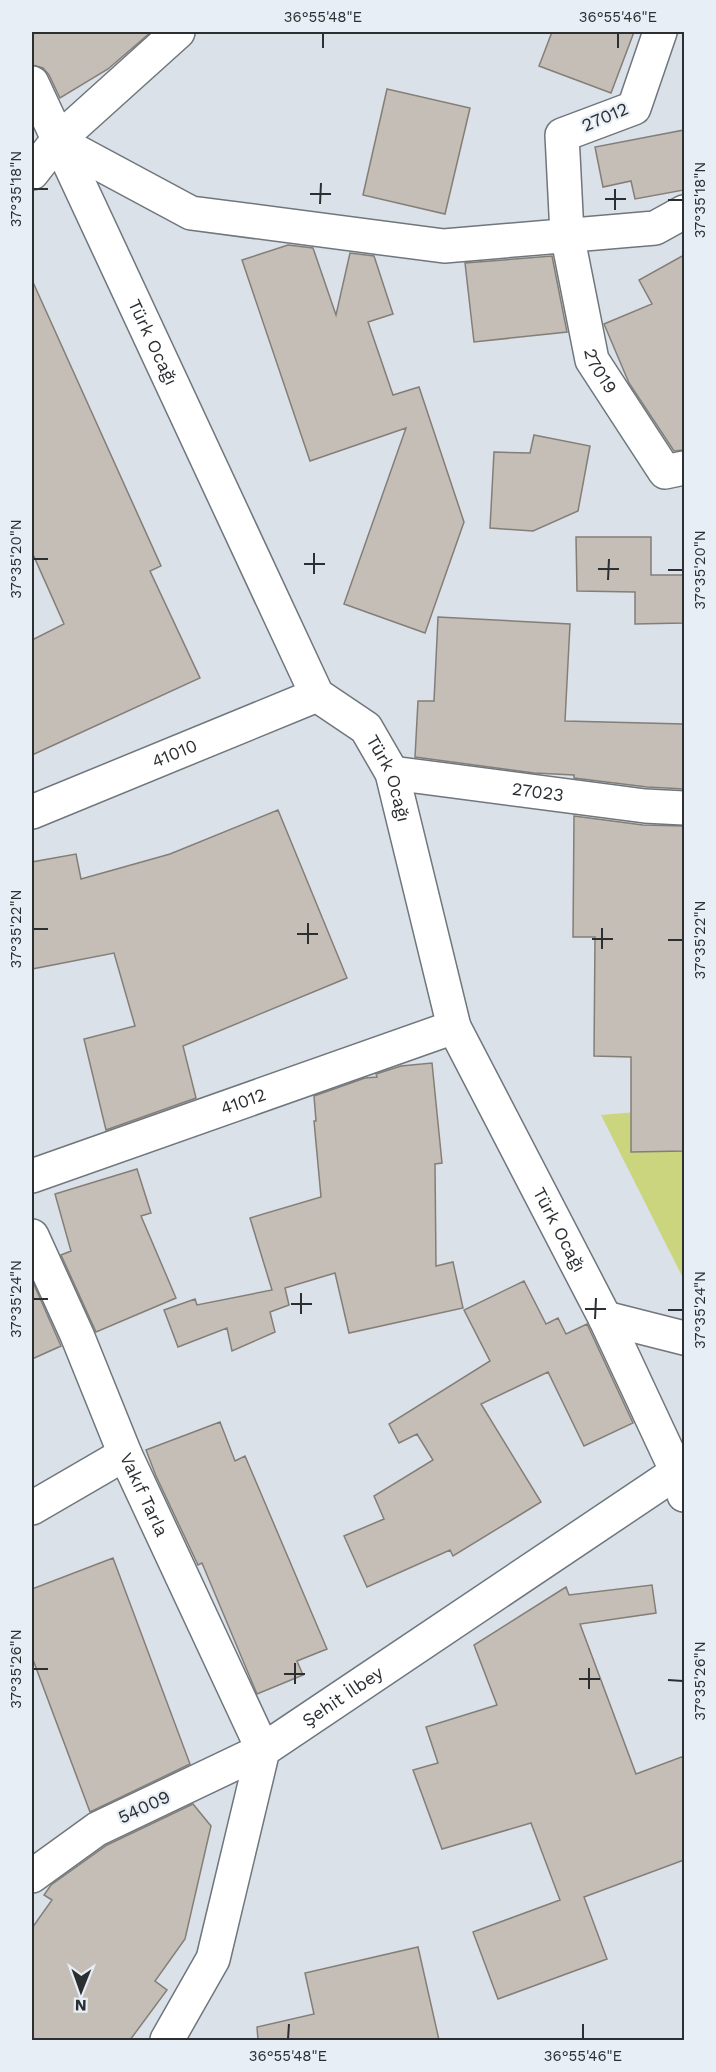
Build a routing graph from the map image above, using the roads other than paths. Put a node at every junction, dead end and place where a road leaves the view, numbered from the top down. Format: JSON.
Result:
{"nodes":[{"id":1,"x":178,"y":32,"type":"edge"},
{"id":2,"x":660,"y":32,"type":"edge"},
{"id":3,"x":32,"y":83,"type":"edge"},
{"id":4,"x":57,"y":141,"type":"junction"},
{"id":5,"x":32,"y":173,"type":"edge"},
{"id":6,"x":684,"y":212,"type":"edge"},
{"id":7,"x":567,"y":234,"type":"junction"},
{"id":8,"x":684,"y":468,"type":"edge"},
{"id":9,"x":317,"y":694,"type":"junction"},
{"id":10,"x":392,"y":773,"type":"junction"},
{"id":11,"x":684,"y":808,"type":"edge"},
{"id":12,"x":32,"y":812,"type":"edge"},
{"id":13,"x":454,"y":1027,"type":"junction"},
{"id":14,"x":32,"y":1176,"type":"edge"},
{"id":15,"x":32,"y":1236,"type":"edge"},
{"id":16,"x":605,"y":1318,"type":"junction"},
{"id":17,"x":684,"y":1338,"type":"edge"},
{"id":18,"x":125,"y":1454,"type":"junction"},
{"id":19,"x":682,"y":1478,"type":"edge"},
{"id":20,"x":32,"y":1508,"type":"edge"},
{"id":21,"x":263,"y":1750,"type":"junction"},
{"id":22,"x":32,"y":1875,"type":"edge"},
{"id":23,"x":167,"y":2040,"type":"edge"}],
"edges":[{"from":1,"to":4,"type":"street"},
{"from":2,"to":7,"type":"street","name":"27012"},
{"from":3,"to":4,"type":"street","name":"Türk Ocağı"},
{"from":4,"to":5,"type":"street"},
{"from":4,"to":7,"type":"street"},
{"from":4,"to":9,"type":"street","name":"Türk Ocağı"},
{"from":6,"to":7,"type":"street"},
{"from":7,"to":8,"type":"street","name":"27019"},
{"from":9,"to":10,"type":"street","name":"Türk Ocağı"},
{"from":9,"to":12,"type":"street","name":"41010"},
{"from":10,"to":11,"type":"street","name":"27023"},
{"from":10,"to":13,"type":"street","name":"Türk Ocağı"},
{"from":13,"to":14,"type":"street","name":"41012"},
{"from":13,"to":16,"type":"street","name":"Türk Ocağı"},
{"from":15,"to":18,"type":"street","name":"Vakıf Tarla"},
{"from":16,"to":17,"type":"street"},
{"from":16,"to":19,"type":"street","name":"Türk Ocağı"},
{"from":18,"to":20,"type":"street"},
{"from":18,"to":21,"type":"street","name":"Vakıf Tarla"},
{"from":19,"to":21,"type":"street","name":"Şehit İlbey"},
{"from":21,"to":22,"type":"street","name":"54009"},
{"from":21,"to":23,"type":"street"}]}
